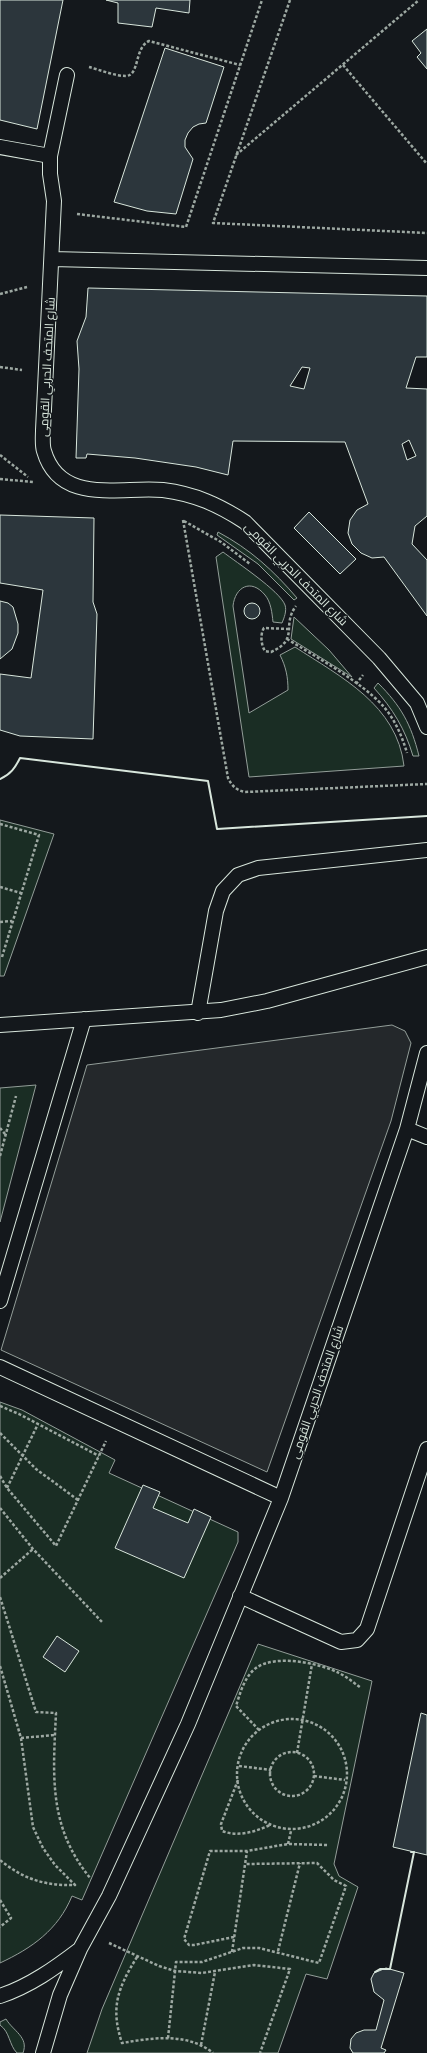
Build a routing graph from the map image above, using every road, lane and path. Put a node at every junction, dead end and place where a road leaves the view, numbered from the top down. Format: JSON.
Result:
{"nodes":[{"id":1,"x":262,"y":0,"type":"edge"},
{"id":2,"x":290,"y":0,"type":"edge"},
{"id":3,"x":419,"y":0,"type":"edge"},
{"id":4,"x":240,"y":65,"type":"junction"},
{"id":5,"x":343,"y":65,"type":"junction"},
{"id":6,"x":67,"y":75,"type":"joint"},
{"id":7,"x":0,"y":147,"type":"edge"},
{"id":8,"x":236,"y":155,"type":"junction"},
{"id":9,"x":50,"y":156,"type":"junction"},
{"id":10,"x":427,"y":164,"type":"edge"},
{"id":11,"x":54,"y":211,"type":"junction"},
{"id":12,"x":427,"y":233,"type":"edge"},
{"id":13,"x":52,"y":259,"type":"junction"},
{"id":14,"x":427,"y":268,"type":"edge"},
{"id":15,"x":0,"y":455,"type":"edge"},
{"id":16,"x":35,"y":482,"type":"dead end"},
{"id":17,"x":176,"y":518,"type":"dead end"},
{"id":18,"x":183,"y":520,"type":"junction"},
{"id":19,"x":256,"y":569,"type":"dead end"},
{"id":20,"x":315,"y":593,"type":"junction"},
{"id":21,"x":289,"y":602,"type":"dead end"},
{"id":22,"x":294,"y":608,"type":"junction"},
{"id":23,"x":299,"y":612,"type":"dead end"},
{"id":24,"x":289,"y":629,"type":"junction"},
{"id":25,"x":287,"y":639,"type":"junction"},
{"id":26,"x":358,"y":671,"type":"dead end"},
{"id":27,"x":362,"y":676,"type":"dead end"},
{"id":28,"x":427,"y":727,"type":"edge"},
{"id":29,"x":407,"y":753,"type":"dead end"},
{"id":30,"x":427,"y":784,"type":"edge"},
{"id":31,"x":0,"y":824,"type":"edge"},
{"id":32,"x":427,"y":850,"type":"edge"},
{"id":33,"x":0,"y":887,"type":"edge"},
{"id":34,"x":21,"y":893,"type":"junction"},
{"id":35,"x":12,"y":921,"type":"junction"},
{"id":36,"x":0,"y":922,"type":"edge"},
{"id":37,"x":0,"y":957,"type":"edge"},
{"id":38,"x":427,"y":957,"type":"edge"},
{"id":39,"x":198,"y":1013,"type":"junction"},
{"id":40,"x":84,"y":1019,"type":"junction"},
{"id":41,"x":0,"y":1025,"type":"edge"},
{"id":42,"x":427,"y":1053,"type":"edge"},
{"id":43,"x":16,"y":1096,"type":"dead end"},
{"id":44,"x":0,"y":1128,"type":"edge"},
{"id":45,"x":407,"y":1129,"type":"junction"},
{"id":46,"x":6,"y":1134,"type":"junction"},
{"id":47,"x":427,"y":1137,"type":"edge"},
{"id":48,"x":0,"y":1156,"type":"edge"},
{"id":49,"x":0,"y":1301,"type":"edge"},
{"id":50,"x":0,"y":1367,"type":"edge"},
{"id":51,"x":0,"y":1406,"type":"edge"},
{"id":52,"x":38,"y":1424,"type":"junction"},
{"id":53,"x":0,"y":1433,"type":"edge"},
{"id":54,"x":427,"y":1449,"type":"edge"},
{"id":55,"x":23,"y":1457,"type":"junction"},
{"id":56,"x":0,"y":1476,"type":"edge"},
{"id":57,"x":7,"y":1488,"type":"junction"},
{"id":58,"x":281,"y":1498,"type":"junction"},
{"id":59,"x":78,"y":1500,"type":"junction"},
{"id":60,"x":0,"y":1508,"type":"edge"},
{"id":61,"x":33,"y":1549,"type":"junction"},
{"id":62,"x":0,"y":1578,"type":"edge"},
{"id":63,"x":240,"y":1596,"type":"junction"},
{"id":64,"x":0,"y":1597,"type":"edge"},
{"id":65,"x":2,"y":1605,"type":"edge"},
{"id":66,"x":102,"y":1622,"type":"dead end"},
{"id":67,"x":312,"y":1664,"type":"junction"},
{"id":68,"x":0,"y":1666,"type":"edge"},
{"id":69,"x":1,"y":1672,"type":"edge"},
{"id":70,"x":362,"y":1688,"type":"dead end"},
{"id":71,"x":302,"y":1718,"type":"junction"},
{"id":72,"x":259,"y":1730,"type":"junction"},
{"id":73,"x":55,"y":1735,"type":"junction"},
{"id":74,"x":21,"y":1738,"type":"junction"},
{"id":75,"x":296,"y":1753,"type":"junction"},
{"id":76,"x":239,"y":1766,"type":"junction"},
{"id":77,"x":271,"y":1770,"type":"junction"},
{"id":78,"x":314,"y":1776,"type":"junction"},
{"id":79,"x":238,"y":1779,"type":"junction"},
{"id":80,"x":345,"y":1780,"type":"junction"},
{"id":81,"x":270,"y":1825,"type":"junction"},
{"id":82,"x":291,"y":1831,"type":"junction"},
{"id":83,"x":288,"y":1844,"type":"junction"},
{"id":84,"x":329,"y":1845,"type":"dead end"},
{"id":85,"x":247,"y":1851,"type":"junction"},
{"id":86,"x":0,"y":1860,"type":"edge"},
{"id":87,"x":300,"y":1863,"type":"junction"},
{"id":88,"x":246,"y":1864,"type":"junction"},
{"id":89,"x":109,"y":1896,"type":"junction"},
{"id":90,"x":0,"y":1900,"type":"edge"},
{"id":91,"x":0,"y":1927,"type":"edge"},
{"id":92,"x":89,"y":1933,"type":"junction"},
{"id":93,"x":234,"y":1937,"type":"junction"},
{"id":94,"x":80,"y":1949,"type":"junction"},
{"id":95,"x":278,"y":1951,"type":"junction"},
{"id":96,"x":232,"y":1952,"type":"junction"},
{"id":97,"x":138,"y":1957,"type":"junction"},
{"id":98,"x":175,"y":1971,"type":"junction"},
{"id":99,"x":215,"y":1972,"type":"junction"},
{"id":100,"x":0,"y":1996,"type":"edge"},
{"id":101,"x":168,"y":2038,"type":"junction"},
{"id":102,"x":201,"y":2045,"type":"junction"},
{"id":103,"x":43,"y":2053,"type":"edge"},
{"id":104,"x":213,"y":2053,"type":"edge"},
{"id":105,"x":260,"y":2053,"type":"edge"}],
"edges":[{"from":1,"to":4,"type":"path"},
{"from":2,"to":8,"type":"path"},
{"from":3,"to":5,"type":"path"},
{"from":4,"to":6,"type":"path"},
{"from":4,"to":11,"type":"path"},
{"from":5,"to":8,"type":"path"},
{"from":5,"to":10,"type":"path"},
{"from":6,"to":9,"type":"lane","name":"شارع المتحف الحربي القومى"},
{"from":7,"to":9,"type":"lane"},
{"from":8,"to":12,"type":"path"},
{"from":9,"to":11,"type":"lane","name":"شارع المتحف الحربي القومى"},
{"from":11,"to":13,"type":"lane","name":"شارع المتحف الحربي القومى"},
{"from":13,"to":14,"type":"lane"},
{"from":13,"to":20,"type":"lane","name":"شارع المتحف الحربي القومى"},
{"from":15,"to":16,"type":"path"},
{"from":17,"to":18,"type":"path"},
{"from":18,"to":19,"type":"path"},
{"from":18,"to":30,"type":"path"},
{"from":20,"to":22,"type":"path"},
{"from":20,"to":28,"type":"lane","name":"شارع المتحف الحربي القومى"},
{"from":21,"to":22,"type":"path"},
{"from":22,"to":23,"type":"path"},
{"from":22,"to":24,"type":"path"},
{"from":24,"to":25,"type":"path"},
{"from":24,"to":25,"type":"path"},
{"from":25,"to":29,"type":"path"},
{"from":26,"to":27,"type":"path"},
{"from":31,"to":34,"type":"path"},
{"from":32,"to":39,"type":"lane"},
{"from":33,"to":34,"type":"path"},
{"from":34,"to":35,"type":"path"},
{"from":35,"to":36,"type":"path"},
{"from":35,"to":37,"type":"path"},
{"from":38,"to":39,"type":"lane"},
{"from":39,"to":40,"type":"lane"},
{"from":40,"to":41,"type":"lane"},
{"from":40,"to":49,"type":"lane"},
{"from":42,"to":45,"type":"lane","name":"شارع المتحف الحربي القومى"},
{"from":43,"to":46,"type":"path"},
{"from":44,"to":46,"type":"path"},
{"from":45,"to":47,"type":"lane"},
{"from":45,"to":58,"type":"lane","name":"شارع المتحف الحربي القومى"},
{"from":46,"to":48,"type":"path"},
{"from":50,"to":58,"type":"lane"},
{"from":51,"to":52,"type":"path"},
{"from":52,"to":55,"type":"path"},
{"from":52,"to":59,"type":"path"},
{"from":53,"to":55,"type":"path"},
{"from":54,"to":63,"type":"lane"},
{"from":55,"to":57,"type":"path"},
{"from":55,"to":59,"type":"path"},
{"from":56,"to":57,"type":"path"},
{"from":57,"to":59,"type":"path"},
{"from":58,"to":63,"type":"lane","name":"شارع المتحف الحربي القومى"},
{"from":60,"to":61,"type":"path"},
{"from":61,"to":62,"type":"path"},
{"from":61,"to":66,"type":"path"},
{"from":63,"to":89,"type":"lane","name":"شارع المتحف الحربي القومى"},
{"from":64,"to":65,"type":"path"},
{"from":65,"to":73,"type":"path"},
{"from":67,"to":70,"type":"path"},
{"from":67,"to":71,"type":"path"},
{"from":67,"to":72,"type":"path"},
{"from":68,"to":69,"type":"path"},
{"from":69,"to":74,"type":"path"},
{"from":71,"to":72,"type":"path"},
{"from":71,"to":75,"type":"path"},
{"from":71,"to":80,"type":"path"},
{"from":72,"to":76,"type":"path"},
{"from":73,"to":74,"type":"path"},
{"from":73,"to":89,"type":"path"},
{"from":74,"to":86,"type":"path"},
{"from":75,"to":77,"type":"path"},
{"from":75,"to":78,"type":"path"},
{"from":76,"to":77,"type":"path"},
{"from":76,"to":79,"type":"path"},
{"from":77,"to":78,"type":"path"},
{"from":78,"to":80,"type":"path"},
{"from":79,"to":81,"type":"path"},
{"from":79,"to":81,"type":"path"},
{"from":80,"to":82,"type":"path"},
{"from":81,"to":82,"type":"path"},
{"from":82,"to":83,"type":"path"},
{"from":83,"to":84,"type":"path"},
{"from":83,"to":85,"type":"path"},
{"from":85,"to":88,"type":"path"},
{"from":85,"to":93,"type":"path"},
{"from":87,"to":88,"type":"path"},
{"from":87,"to":95,"type":"path"},
{"from":87,"to":95,"type":"path"},
{"from":88,"to":93,"type":"path"},
{"from":89,"to":92,"type":"lane","name":"شارع المتحف الحربي القومى"},
{"from":90,"to":91,"type":"path"},
{"from":92,"to":94,"type":"lane","name":"شارع المتحف الحربي القومى"},
{"from":92,"to":97,"type":"path"},
{"from":93,"to":96,"type":"path"},
{"from":94,"to":100,"type":"lane"},
{"from":94,"to":103,"type":"lane","name":"شارع المتحف الحربي القومى"},
{"from":95,"to":96,"type":"path"},
{"from":96,"to":98,"type":"path"},
{"from":97,"to":98,"type":"path"},
{"from":97,"to":101,"type":"path"},
{"from":98,"to":99,"type":"path"},
{"from":98,"to":101,"type":"path"},
{"from":99,"to":102,"type":"path"},
{"from":99,"to":105,"type":"path"},
{"from":101,"to":102,"type":"path"},
{"from":102,"to":104,"type":"path"}]}
